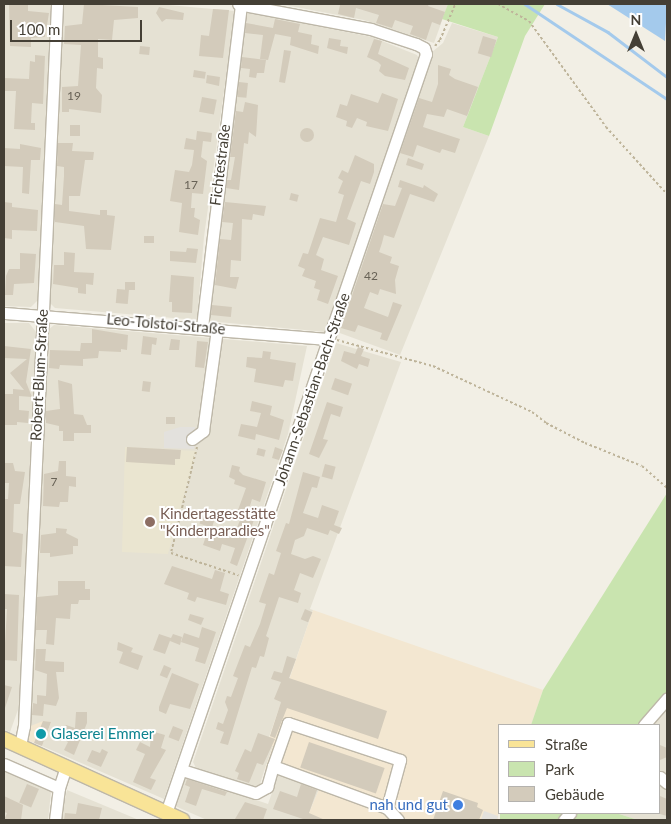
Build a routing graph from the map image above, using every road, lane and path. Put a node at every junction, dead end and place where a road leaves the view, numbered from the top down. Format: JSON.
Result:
{"nodes":[{"id":1,"x":57,"y":4,"type":"edge"},
{"id":2,"x":238,"y":4,"type":"edge"},
{"id":3,"x":242,"y":4,"type":"edge"},
{"id":4,"x":455,"y":4,"type":"edge"},
{"id":5,"x":498,"y":4,"type":"edge"},
{"id":6,"x":426,"y":51,"type":"junction"},
{"id":7,"x":667,"y":194,"type":"edge"},
{"id":8,"x":4,"y":313,"type":"edge"},
{"id":9,"x":42,"y":314,"type":"junction"},
{"id":10,"x":202,"y":327,"type":"junction"},
{"id":11,"x":217,"y":328,"type":"junction"},
{"id":12,"x":328,"y":339,"type":"junction"},
{"id":13,"x":192,"y":439,"type":"joint"},
{"id":14,"x":667,"y":488,"type":"edge"},
{"id":15,"x":247,"y":578,"type":"junction"},
{"id":16,"x":667,"y":699,"type":"edge"},
{"id":17,"x":645,"y":724,"type":"edge"},
{"id":18,"x":4,"y":739,"type":"edge"},
{"id":19,"x":20,"y":746,"type":"junction"},
{"id":20,"x":4,"y":764,"type":"edge"},
{"id":21,"x":273,"y":766,"type":"junction"},
{"id":22,"x":66,"y":767,"type":"junction"},
{"id":23,"x":182,"y":770,"type":"junction"},
{"id":24,"x":59,"y":788,"type":"junction"},
{"id":25,"x":387,"y":808,"type":"junction"},
{"id":26,"x":166,"y":813,"type":"junction"},
{"id":27,"x":54,"y":820,"type":"edge"},
{"id":28,"x":182,"y":820,"type":"edge"},
{"id":29,"x":398,"y":820,"type":"edge"}],
"edges":[{"from":1,"to":9,"type":"street","name":"Robert-Blum-Straße"},
{"from":2,"to":3,"type":"street"},
{"from":3,"to":6,"type":"street"},
{"from":3,"to":10,"type":"street","name":"Fichtestraße"},
{"from":4,"to":6,"type":"path"},
{"from":5,"to":7,"type":"path"},
{"from":6,"to":12,"type":"street","name":"Johann-Sebastian-Bach-Straße"},
{"from":8,"to":9,"type":"street","name":"Leo-Tolstoi-Straße"},
{"from":9,"to":10,"type":"street","name":"Leo-Tolstoi-Straße"},
{"from":9,"to":19,"type":"street","name":"Robert-Blum-Straße"},
{"from":10,"to":11,"type":"street","name":"Leo-Tolstoi-Straße"},
{"from":11,"to":12,"type":"street","name":"Leo-Tolstoi-Straße"},
{"from":11,"to":13,"type":"street"},
{"from":12,"to":14,"type":"path"},
{"from":12,"to":15,"type":"street","name":"Johann-Sebastian-Bach-Straße"},
{"from":13,"to":15,"type":"path"},
{"from":15,"to":23,"type":"street","name":"Johann-Sebastian-Bach-Straße"},
{"from":16,"to":17,"type":"street"},
{"from":18,"to":19,"type":"main road"},
{"from":19,"to":22,"type":"main road"},
{"from":20,"to":24,"type":"street"},
{"from":21,"to":23,"type":"street"},
{"from":21,"to":25,"type":"street"},
{"from":21,"to":25,"type":"street"},
{"from":22,"to":24,"type":"street"},
{"from":22,"to":26,"type":"main road"},
{"from":23,"to":26,"type":"street","name":"Johann-Sebastian-Bach-Straße"},
{"from":24,"to":27,"type":"street"},
{"from":25,"to":29,"type":"street"},
{"from":26,"to":28,"type":"main road"}]}
